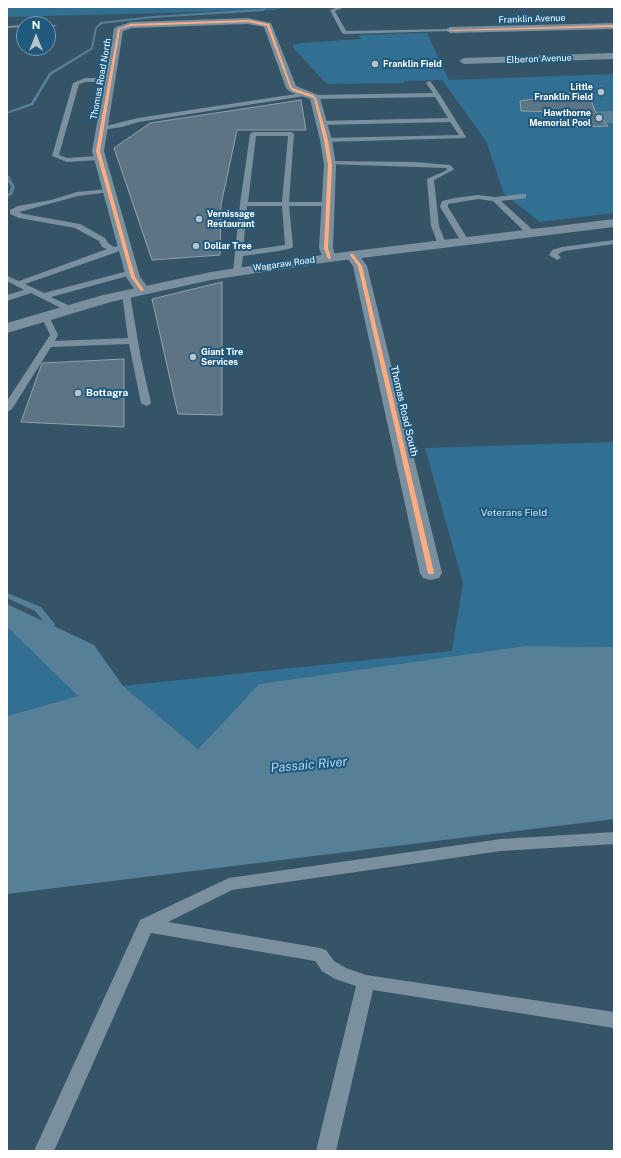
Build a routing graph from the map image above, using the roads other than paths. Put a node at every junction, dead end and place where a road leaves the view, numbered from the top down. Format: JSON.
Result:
{"nodes":[{"id":1,"x":343,"y":7,"type":"edge"},
{"id":2,"x":614,"y":26,"type":"edge"},
{"id":3,"x":450,"y":30,"type":"joint"},
{"id":4,"x":614,"y":56,"type":"edge"},
{"id":5,"x":464,"y":61,"type":"dead end"},
{"id":6,"x":110,"y":80,"type":"junction"},
{"id":7,"x":430,"y":83,"type":"dead end"},
{"id":8,"x":437,"y":95,"type":"junction"},
{"id":9,"x":312,"y":96,"type":"junction"},
{"id":10,"x":452,"y":120,"type":"junction"},
{"id":11,"x":321,"y":123,"type":"junction"},
{"id":12,"x":101,"y":128,"type":"junction"},
{"id":13,"x":326,"y":140,"type":"junction"},
{"id":14,"x":99,"y":158,"type":"junction"},
{"id":15,"x":329,"y":163,"type":"junction"},
{"id":16,"x":108,"y":191,"type":"junction"},
{"id":17,"x":523,"y":196,"type":"dead end"},
{"id":18,"x":495,"y":199,"type":"junction"},
{"id":19,"x":244,"y":204,"type":"junction"},
{"id":20,"x":285,"y":204,"type":"junction"},
{"id":21,"x":328,"y":204,"type":"junction"},
{"id":22,"x":614,"y":222,"type":"edge"},
{"id":23,"x":531,"y":233,"type":"junction"},
{"id":24,"x":465,"y":241,"type":"junction"},
{"id":25,"x":614,"y":242,"type":"edge"},
{"id":26,"x":442,"y":244,"type":"junction"},
{"id":27,"x":119,"y":248,"type":"junction"},
{"id":28,"x":239,"y":254,"type":"junction"},
{"id":29,"x":352,"y":255,"type":"junction"},
{"id":30,"x":328,"y":258,"type":"junction"},
{"id":31,"x":557,"y":258,"type":"dead end"},
{"id":32,"x":237,"y":271,"type":"junction"},
{"id":33,"x":132,"y":272,"type":"junction"},
{"id":34,"x":7,"y":278,"type":"edge"},
{"id":35,"x":20,"y":284,"type":"junction"},
{"id":36,"x":33,"y":290,"type":"junction"},
{"id":37,"x":142,"y":290,"type":"junction"},
{"id":38,"x":126,"y":294,"type":"junction"},
{"id":39,"x":44,"y":296,"type":"junction"},
{"id":40,"x":7,"y":298,"type":"edge"},
{"id":41,"x":69,"y":309,"type":"junction"},
{"id":42,"x":45,"y":316,"type":"junction"},
{"id":43,"x":7,"y":328,"type":"edge"},
{"id":44,"x":133,"y":341,"type":"junction"},
{"id":45,"x":48,"y":344,"type":"junction"},
{"id":46,"x":146,"y":403,"type":"dead end"},
{"id":47,"x":7,"y":409,"type":"edge"},
{"id":48,"x":431,"y":573,"type":"dead end"},
{"id":49,"x":614,"y":838,"type":"edge"},
{"id":50,"x":146,"y":925,"type":"junction"},
{"id":51,"x":366,"y":982,"type":"junction"},
{"id":52,"x":614,"y":1020,"type":"edge"},
{"id":53,"x":44,"y":1151,"type":"edge"},
{"id":54,"x":326,"y":1151,"type":"edge"}],
"edges":[{"from":1,"to":3,"type":"lane"},
{"from":2,"to":3,"type":"street","name":"Franklin Avenue"},
{"from":4,"to":5,"type":"street","name":"Elberon Avenue"},
{"from":6,"to":9,"type":"street","name":"Thomas Road North"},
{"from":6,"to":12,"type":"street","name":"Thomas Road North"},
{"from":6,"to":14,"type":"lane"},
{"from":7,"to":8,"type":"lane"},
{"from":8,"to":9,"type":"lane"},
{"from":8,"to":10,"type":"lane"},
{"from":9,"to":11,"type":"street"},
{"from":9,"to":12,"type":"lane"},
{"from":10,"to":11,"type":"lane"},
{"from":10,"to":13,"type":"lane"},
{"from":11,"to":13,"type":"street"},
{"from":12,"to":14,"type":"street","name":"Thomas Road North"},
{"from":13,"to":15,"type":"street"},
{"from":14,"to":16,"type":"street","name":"Thomas Road North"},
{"from":15,"to":21,"type":"street"},
{"from":15,"to":26,"type":"lane"},
{"from":16,"to":27,"type":"street","name":"Thomas Road North"},
{"from":16,"to":27,"type":"lane"},
{"from":17,"to":18,"type":"lane"},
{"from":18,"to":23,"type":"lane"},
{"from":18,"to":24,"type":"lane"},
{"from":19,"to":20,"type":"lane"},
{"from":19,"to":20,"type":"lane"},
{"from":19,"to":28,"type":"lane"},
{"from":20,"to":21,"type":"lane"},
{"from":20,"to":28,"type":"lane"},
{"from":21,"to":30,"type":"street"},
{"from":22,"to":23,"type":"main road","name":"Wagaraw Road"},
{"from":23,"to":24,"type":"main road","name":"Wagaraw Road"},
{"from":24,"to":26,"type":"main road","name":"Wagaraw Road"},
{"from":25,"to":31,"type":"lane"},
{"from":26,"to":29,"type":"main road","name":"Wagaraw Road"},
{"from":27,"to":33,"type":"street","name":"Thomas Road North"},
{"from":27,"to":35,"type":"lane"},
{"from":28,"to":32,"type":"lane"},
{"from":29,"to":30,"type":"main road","name":"Wagaraw Road"},
{"from":29,"to":48,"type":"street","name":"Thomas Road South"},
{"from":30,"to":32,"type":"main road","name":"Wagaraw Road"},
{"from":32,"to":37,"type":"main road","name":"Wagaraw Road"},
{"from":33,"to":37,"type":"street","name":"Thomas Road North"},
{"from":33,"to":39,"type":"lane"},
{"from":34,"to":35,"type":"lane"},
{"from":35,"to":36,"type":"lane"},
{"from":36,"to":39,"type":"lane"},
{"from":36,"to":40,"type":"lane"},
{"from":37,"to":38,"type":"main road","name":"Wagaraw Road"},
{"from":38,"to":41,"type":"main road","name":"Wagaraw Road"},
{"from":38,"to":44,"type":"lane"},
{"from":39,"to":41,"type":"lane"},
{"from":41,"to":42,"type":"main road","name":"Wagaraw Road"},
{"from":42,"to":43,"type":"main road","name":"Wagaraw Road"},
{"from":42,"to":45,"type":"lane"},
{"from":44,"to":45,"type":"lane"},
{"from":44,"to":46,"type":"lane"},
{"from":45,"to":47,"type":"lane"},
{"from":49,"to":50,"type":"lane"},
{"from":50,"to":51,"type":"lane"},
{"from":50,"to":53,"type":"lane"},
{"from":51,"to":52,"type":"lane"},
{"from":51,"to":54,"type":"lane"}]}
